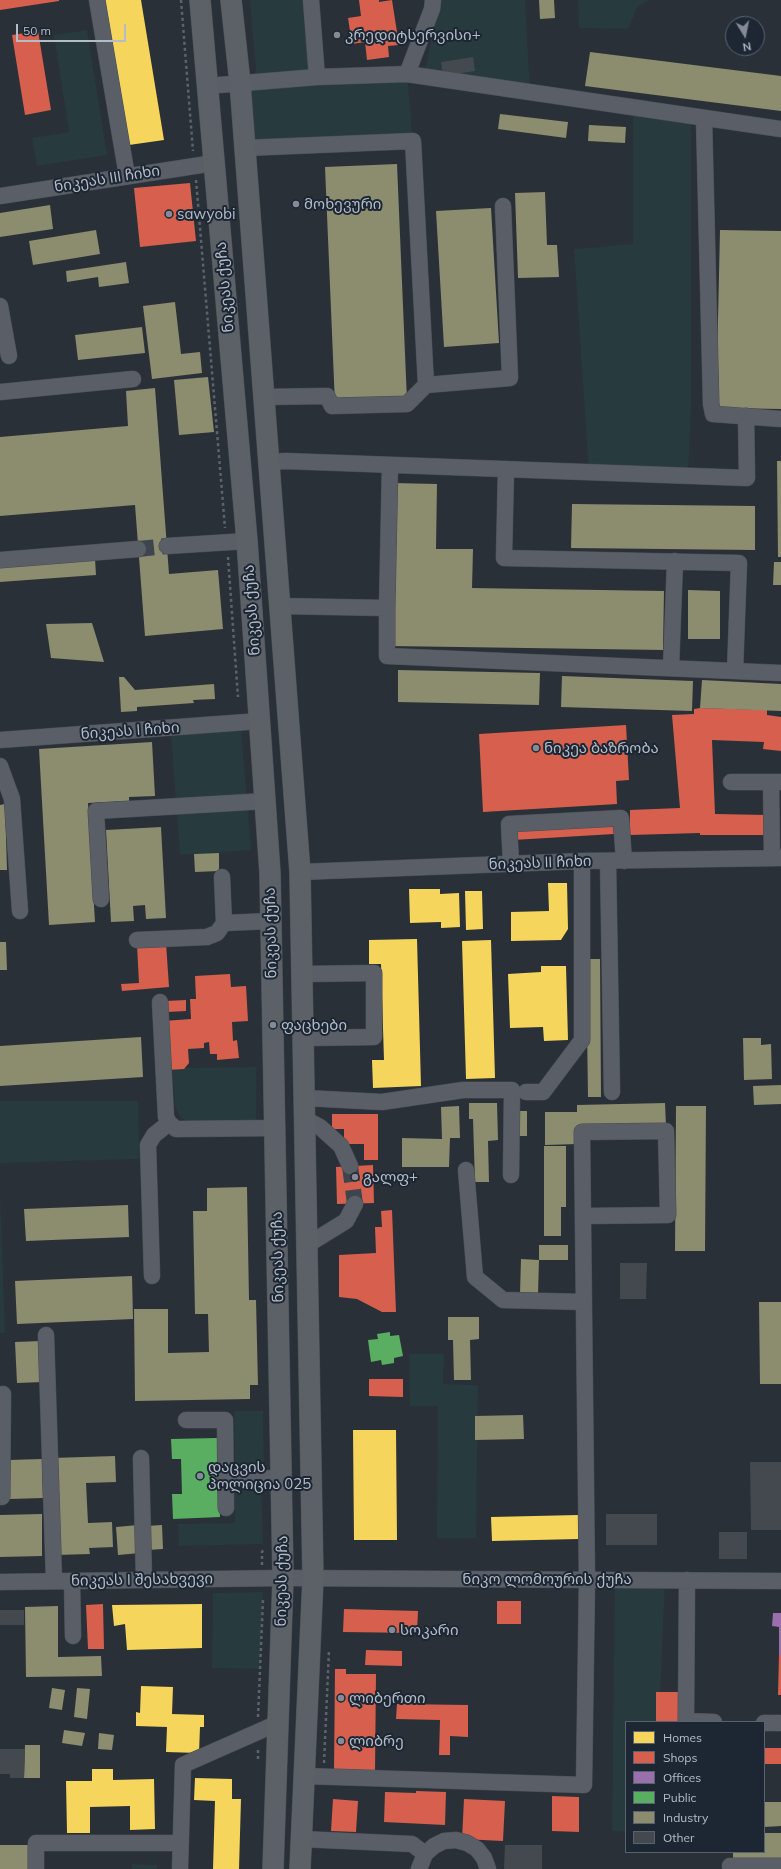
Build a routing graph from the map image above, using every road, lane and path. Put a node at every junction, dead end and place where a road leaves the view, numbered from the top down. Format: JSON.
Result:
{"nodes":[{"id":1,"x":97,"y":0,"type":"edge"},
{"id":2,"x":181,"y":0,"type":"edge"},
{"id":3,"x":200,"y":0,"type":"edge"},
{"id":4,"x":231,"y":0,"type":"edge"},
{"id":5,"x":311,"y":0,"type":"edge"},
{"id":6,"x":433,"y":0,"type":"edge"},
{"id":7,"x":407,"y":74,"type":"junction"},
{"id":8,"x":317,"y":77,"type":"junction"},
{"id":9,"x":240,"y":83,"type":"junction"},
{"id":10,"x":207,"y":86,"type":"junction"},
{"id":11,"x":704,"y":118,"type":"junction"},
{"id":12,"x":781,"y":129,"type":"edge"},
{"id":13,"x":245,"y":148,"type":"junction"},
{"id":14,"x":214,"y":163,"type":"junction"},
{"id":15,"x":194,"y":166,"type":"junction"},
{"id":16,"x":128,"y":176,"type":"junction"},
{"id":17,"x":0,"y":196,"type":"edge"},
{"id":18,"x":503,"y":206,"type":"dead end"},
{"id":19,"x":0,"y":306,"type":"edge"},
{"id":20,"x":9,"y":356,"type":"dead end"},
{"id":21,"x":133,"y":379,"type":"dead end"},
{"id":22,"x":426,"y":385,"type":"junction"},
{"id":23,"x":0,"y":392,"type":"edge"},
{"id":24,"x":264,"y":397,"type":"junction"},
{"id":25,"x":746,"y":416,"type":"junction"},
{"id":26,"x":781,"y":418,"type":"edge"},
{"id":27,"x":269,"y":462,"type":"junction"},
{"id":28,"x":390,"y":465,"type":"junction"},
{"id":29,"x":506,"y":469,"type":"junction"},
{"id":30,"x":247,"y":541,"type":"junction"},
{"id":31,"x":226,"y":542,"type":"junction"},
{"id":32,"x":167,"y":546,"type":"tunnel mouth"},
{"id":33,"x":138,"y":549,"type":"tunnel mouth"},
{"id":34,"x":0,"y":560,"type":"edge"},
{"id":35,"x":675,"y":561,"type":"junction"},
{"id":36,"x":280,"y":606,"type":"junction"},
{"id":37,"x":387,"y":608,"type":"junction"},
{"id":38,"x":671,"y":668,"type":"junction"},
{"id":39,"x":735,"y":670,"type":"junction"},
{"id":40,"x":781,"y":673,"type":"edge"},
{"id":41,"x":250,"y":722,"type":"junction"},
{"id":42,"x":0,"y":740,"type":"edge"},
{"id":43,"x":0,"y":766,"type":"edge"},
{"id":44,"x":731,"y":782,"type":"dead end"},
{"id":45,"x":776,"y":782,"type":"edge"},
{"id":46,"x":266,"y":801,"type":"junction"},
{"id":47,"x":777,"y":858,"type":"edge"},
{"id":48,"x":582,"y":861,"type":"junction"},
{"id":49,"x":616,"y":861,"type":"junction"},
{"id":50,"x":511,"y":864,"type":"junction"},
{"id":51,"x":300,"y":872,"type":"junction"},
{"id":52,"x":222,"y":877,"type":"dead end"},
{"id":53,"x":101,"y":899,"type":"dead end"},
{"id":54,"x":20,"y":912,"type":"dead end"},
{"id":55,"x":271,"y":921,"type":"junction"},
{"id":56,"x":224,"y":923,"type":"junction"},
{"id":57,"x":137,"y":940,"type":"dead end"},
{"id":58,"x":302,"y":974,"type":"junction"},
{"id":59,"x":160,"y":1002,"type":"dead end"},
{"id":60,"x":303,"y":1038,"type":"junction"},
{"id":61,"x":526,"y":1092,"type":"dead end"},
{"id":62,"x":612,"y":1092,"type":"dead end"},
{"id":63,"x":305,"y":1098,"type":"junction"},
{"id":64,"x":305,"y":1119,"type":"junction"},
{"id":65,"x":169,"y":1123,"type":"junction"},
{"id":66,"x":276,"y":1128,"type":"junction"},
{"id":67,"x":350,"y":1166,"type":"tunnel mouth"},
{"id":68,"x":466,"y":1170,"type":"dead end"},
{"id":69,"x":511,"y":1175,"type":"dead end"},
{"id":70,"x":355,"y":1204,"type":"tunnel mouth"},
{"id":71,"x":584,"y":1216,"type":"junction"},
{"id":72,"x":307,"y":1245,"type":"junction"},
{"id":73,"x":152,"y":1276,"type":"dead end"},
{"id":74,"x":584,"y":1302,"type":"junction"},
{"id":75,"x":46,"y":1335,"type":"dead end"},
{"id":76,"x":3,"y":1394,"type":"dead end"},
{"id":77,"x":186,"y":1420,"type":"dead end"},
{"id":78,"x":141,"y":1458,"type":"dead end"},
{"id":79,"x":282,"y":1478,"type":"junction"},
{"id":80,"x":226,"y":1479,"type":"junction"},
{"id":81,"x":0,"y":1497,"type":"edge"},
{"id":82,"x":226,"y":1508,"type":"dead end"},
{"id":83,"x":283,"y":1578,"type":"junction"},
{"id":84,"x":313,"y":1578,"type":"junction"},
{"id":85,"x":144,"y":1580,"type":"junction"},
{"id":86,"x":587,"y":1580,"type":"junction"},
{"id":87,"x":687,"y":1580,"type":"junction"},
{"id":88,"x":72,"y":1581,"type":"junction"},
{"id":89,"x":781,"y":1581,"type":"edge"},
{"id":90,"x":0,"y":1582,"type":"edge"},
{"id":91,"x":54,"y":1582,"type":"junction"},
{"id":92,"x":73,"y":1636,"type":"dead end"},
{"id":93,"x":686,"y":1721,"type":"edge"},
{"id":94,"x":278,"y":1724,"type":"junction"},
{"id":95,"x":304,"y":1776,"type":"junction"},
{"id":96,"x":302,"y":1839,"type":"junction"},
{"id":97,"x":181,"y":1843,"type":"junction"},
{"id":98,"x":425,"y":1854,"type":"junction"},
{"id":99,"x":730,"y":1866,"type":"dead end"},
{"id":100,"x":781,"y":1866,"type":"edge"},
{"id":101,"x":36,"y":1869,"type":"edge"},
{"id":102,"x":180,"y":1869,"type":"edge"},
{"id":103,"x":273,"y":1869,"type":"edge"},
{"id":104,"x":300,"y":1869,"type":"edge"},
{"id":105,"x":419,"y":1869,"type":"edge"},
{"id":106,"x":488,"y":1869,"type":"edge"}],
"edges":[{"from":1,"to":16,"type":"street"},
{"from":2,"to":15,"type":"path"},
{"from":3,"to":10,"type":"main road","name":"ნიკეას ქუჩა"},
{"from":4,"to":9,"type":"main road","name":"ნიკეას ქუჩა"},
{"from":5,"to":8,"type":"street"},
{"from":6,"to":7,"type":"street"},
{"from":7,"to":8,"type":"street"},
{"from":7,"to":11,"type":"street"},
{"from":8,"to":9,"type":"street"},
{"from":9,"to":10,"type":"street"},
{"from":9,"to":13,"type":"main road","name":"ნიკეას ქუჩა"},
{"from":10,"to":14,"type":"main road","name":"ნიკეას ქუჩა"},
{"from":11,"to":12,"type":"street"},
{"from":11,"to":25,"type":"street"},
{"from":13,"to":22,"type":"street"},
{"from":13,"to":24,"type":"main road","name":"ნიკეას ქუჩა"},
{"from":14,"to":15,"type":"street","name":"ნიკეას III ჩიხი"},
{"from":14,"to":30,"type":"main road","name":"ნიკეას ქუჩა"},
{"from":15,"to":16,"type":"street","name":"ნიკეას III ჩიხი"},
{"from":15,"to":31,"type":"path"},
{"from":16,"to":17,"type":"street","name":"ნიკეას III ჩიხი"},
{"from":18,"to":22,"type":"street"},
{"from":19,"to":20,"type":"street"},
{"from":21,"to":23,"type":"street"},
{"from":22,"to":24,"type":"street"},
{"from":24,"to":27,"type":"main road","name":"ნიკეას ქუჩა"},
{"from":25,"to":26,"type":"street"},
{"from":25,"to":29,"type":"street"},
{"from":27,"to":28,"type":"street"},
{"from":27,"to":36,"type":"main road","name":"ნიკეას ქუჩა"},
{"from":28,"to":29,"type":"street"},
{"from":28,"to":37,"type":"street"},
{"from":29,"to":35,"type":"street"},
{"from":30,"to":31,"type":"street"},
{"from":30,"to":41,"type":"main road","name":"ნიკეას ქუჩა"},
{"from":31,"to":32,"type":"street"},
{"from":31,"to":41,"type":"path"},
{"from":33,"to":34,"type":"street"},
{"from":35,"to":38,"type":"street"},
{"from":35,"to":39,"type":"street"},
{"from":36,"to":37,"type":"street"},
{"from":36,"to":51,"type":"main road","name":"ნიკეას ქუჩა"},
{"from":37,"to":38,"type":"street"},
{"from":38,"to":39,"type":"street"},
{"from":39,"to":40,"type":"street"},
{"from":41,"to":42,"type":"street","name":"ნიკეას I ჩიხი"},
{"from":41,"to":46,"type":"main road","name":"ნიკეას ქუჩა"},
{"from":43,"to":54,"type":"street"},
{"from":44,"to":45,"type":"street"},
{"from":45,"to":47,"type":"street"},
{"from":46,"to":53,"type":"street"},
{"from":46,"to":55,"type":"main road","name":"ნიკეას ქუჩა"},
{"from":47,"to":49,"type":"street","name":"ნიკეას II ჩიხი"},
{"from":48,"to":49,"type":"street","name":"ნიკეას II ჩიხი"},
{"from":48,"to":50,"type":"street","name":"ნიკეას II ჩიხი"},
{"from":48,"to":61,"type":"street"},
{"from":49,"to":50,"type":"street"},
{"from":49,"to":62,"type":"street"},
{"from":50,"to":51,"type":"street","name":"ნიკეას II ჩიხი"},
{"from":51,"to":58,"type":"main road","name":"ნიკეას ქუჩა"},
{"from":52,"to":56,"type":"street"},
{"from":55,"to":56,"type":"street"},
{"from":55,"to":66,"type":"main road","name":"ნიკეას ქუჩა"},
{"from":56,"to":57,"type":"street"},
{"from":58,"to":60,"type":"main road","name":"ნიკეას ქუჩა"},
{"from":58,"to":60,"type":"street"},
{"from":59,"to":65,"type":"street"},
{"from":60,"to":63,"type":"main road","name":"ნიკეას ქუჩა"},
{"from":63,"to":64,"type":"main road","name":"ნიკეას ქუჩა"},
{"from":63,"to":69,"type":"street"},
{"from":64,"to":67,"type":"street"},
{"from":64,"to":72,"type":"main road","name":"ნიკეას ქუჩა"},
{"from":65,"to":66,"type":"street"},
{"from":65,"to":73,"type":"street"},
{"from":66,"to":79,"type":"main road","name":"ნიკეას ქუჩა"},
{"from":68,"to":74,"type":"street"},
{"from":70,"to":72,"type":"street"},
{"from":71,"to":71,"type":"street"},
{"from":71,"to":74,"type":"street"},
{"from":72,"to":84,"type":"main road","name":"ნიკეას ქუჩა"},
{"from":74,"to":86,"type":"street"},
{"from":75,"to":91,"type":"street"},
{"from":76,"to":81,"type":"street"},
{"from":77,"to":80,"type":"street"},
{"from":78,"to":85,"type":"street"},
{"from":79,"to":80,"type":"street"},
{"from":79,"to":83,"type":"main road","name":"ნიკეას ქუჩა"},
{"from":80,"to":82,"type":"street"},
{"from":83,"to":84,"type":"street","name":"ნიკეას I შესახვევი"},
{"from":83,"to":85,"type":"street","name":"ნიკეას I შესახვევი"},
{"from":83,"to":94,"type":"main road","name":"ნიკეას ქუჩა"},
{"from":84,"to":86,"type":"street","name":"ნიკო ლომოურის ქუჩა"},
{"from":84,"to":95,"type":"main road","name":"ნიკეას ქუჩა"},
{"from":85,"to":88,"type":"street","name":"ნიკეას I შესახვევი"},
{"from":86,"to":87,"type":"street","name":"ნიკო ლომოურის ქუჩა"},
{"from":86,"to":95,"type":"street"},
{"from":87,"to":89,"type":"street","name":"ნიკო ლომოურის ქუჩა"},
{"from":87,"to":93,"type":"street"},
{"from":88,"to":91,"type":"street","name":"ნიკეას I შესახვევი"},
{"from":88,"to":92,"type":"street"},
{"from":90,"to":91,"type":"street","name":"ნიკეას I შესახვევი"},
{"from":94,"to":97,"type":"street"},
{"from":94,"to":103,"type":"main road","name":"ნიკეას ქუჩა"},
{"from":95,"to":96,"type":"main road","name":"ნიკეას ქუჩა"},
{"from":96,"to":98,"type":"street"},
{"from":96,"to":104,"type":"main road","name":"ნიკეას ქუჩა"},
{"from":97,"to":101,"type":"street"},
{"from":97,"to":102,"type":"street"},
{"from":98,"to":105,"type":"street"},
{"from":98,"to":106,"type":"street"},
{"from":99,"to":100,"type":"street"}]}
